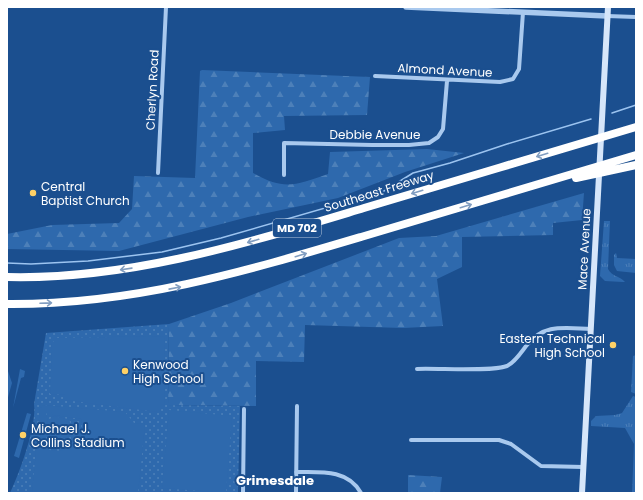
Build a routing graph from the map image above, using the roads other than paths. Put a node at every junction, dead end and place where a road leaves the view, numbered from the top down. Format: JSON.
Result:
{"nodes":[{"id":1,"x":166,"y":7,"type":"edge"},
{"id":2,"x":406,"y":7,"type":"edge"},
{"id":3,"x":608,"y":7,"type":"edge"},
{"id":4,"x":437,"y":8,"type":"edge"},
{"id":5,"x":523,"y":12,"type":"junction"},
{"id":6,"x":607,"y":16,"type":"junction"},
{"id":7,"x":636,"y":17,"type":"edge"},
{"id":8,"x":375,"y":76,"type":"dead end"},
{"id":9,"x":447,"y":81,"type":"junction"},
{"id":10,"x":636,"y":123,"type":"edge"},
{"id":11,"x":636,"y":127,"type":"edge"},
{"id":12,"x":611,"y":133,"type":"junction"},
{"id":13,"x":636,"y":155,"type":"edge"},
{"id":14,"x":636,"y":165,"type":"edge"},
{"id":15,"x":609,"y":167,"type":"junction"},
{"id":16,"x":158,"y":173,"type":"dead end"},
{"id":17,"x":284,"y":176,"type":"dead end"},
{"id":18,"x":7,"y":278,"type":"edge"},
{"id":19,"x":7,"y":304,"type":"edge"},
{"id":20,"x":590,"y":329,"type":"junction"},
{"id":21,"x":417,"y":369,"type":"dead end"},
{"id":22,"x":297,"y":406,"type":"dead end"},
{"id":23,"x":244,"y":408,"type":"dead end"},
{"id":24,"x":411,"y":440,"type":"dead end"},
{"id":25,"x":583,"y":468,"type":"junction"},
{"id":26,"x":296,"y":472,"type":"junction"},
{"id":27,"x":243,"y":493,"type":"edge"},
{"id":28,"x":296,"y":493,"type":"edge"},
{"id":29,"x":361,"y":493,"type":"edge"},
{"id":30,"x":582,"y":493,"type":"edge"}],
"edges":[{"from":1,"to":16,"type":"street","name":"Cherlyn Road"},
{"from":2,"to":4,"type":"street"},
{"from":3,"to":6,"type":"main road","name":"Mace Avenue"},
{"from":4,"to":5,"type":"street"},
{"from":5,"to":6,"type":"street"},
{"from":5,"to":9,"type":"street","name":"Almond Avenue"},
{"from":6,"to":7,"type":"street"},
{"from":6,"to":20,"type":"main road","name":"Mace Avenue"},
{"from":8,"to":9,"type":"street","name":"Almond Avenue"},
{"from":9,"to":17,"type":"street","name":"Debbie Avenue"},
{"from":10,"to":12,"type":"highway"},
{"from":11,"to":12,"type":"highway","name":"Southeast Freeway","number":"MD 702"},
{"from":12,"to":18,"type":"highway","name":"Southeast Freeway","number":"MD 702","one_way":true},
{"from":13,"to":15,"type":"highway"},
{"from":14,"to":15,"type":"highway"},
{"from":19,"to":15,"type":"highway","number":"MD 702","one_way":true},
{"from":20,"to":21,"type":"street"},
{"from":20,"to":25,"type":"main road","name":"Mace Avenue"},
{"from":22,"to":26,"type":"street"},
{"from":23,"to":27,"type":"street"},
{"from":24,"to":25,"type":"street"},
{"from":25,"to":30,"type":"main road","name":"Mace Avenue"},
{"from":26,"to":28,"type":"street"},
{"from":26,"to":29,"type":"street"}]}
